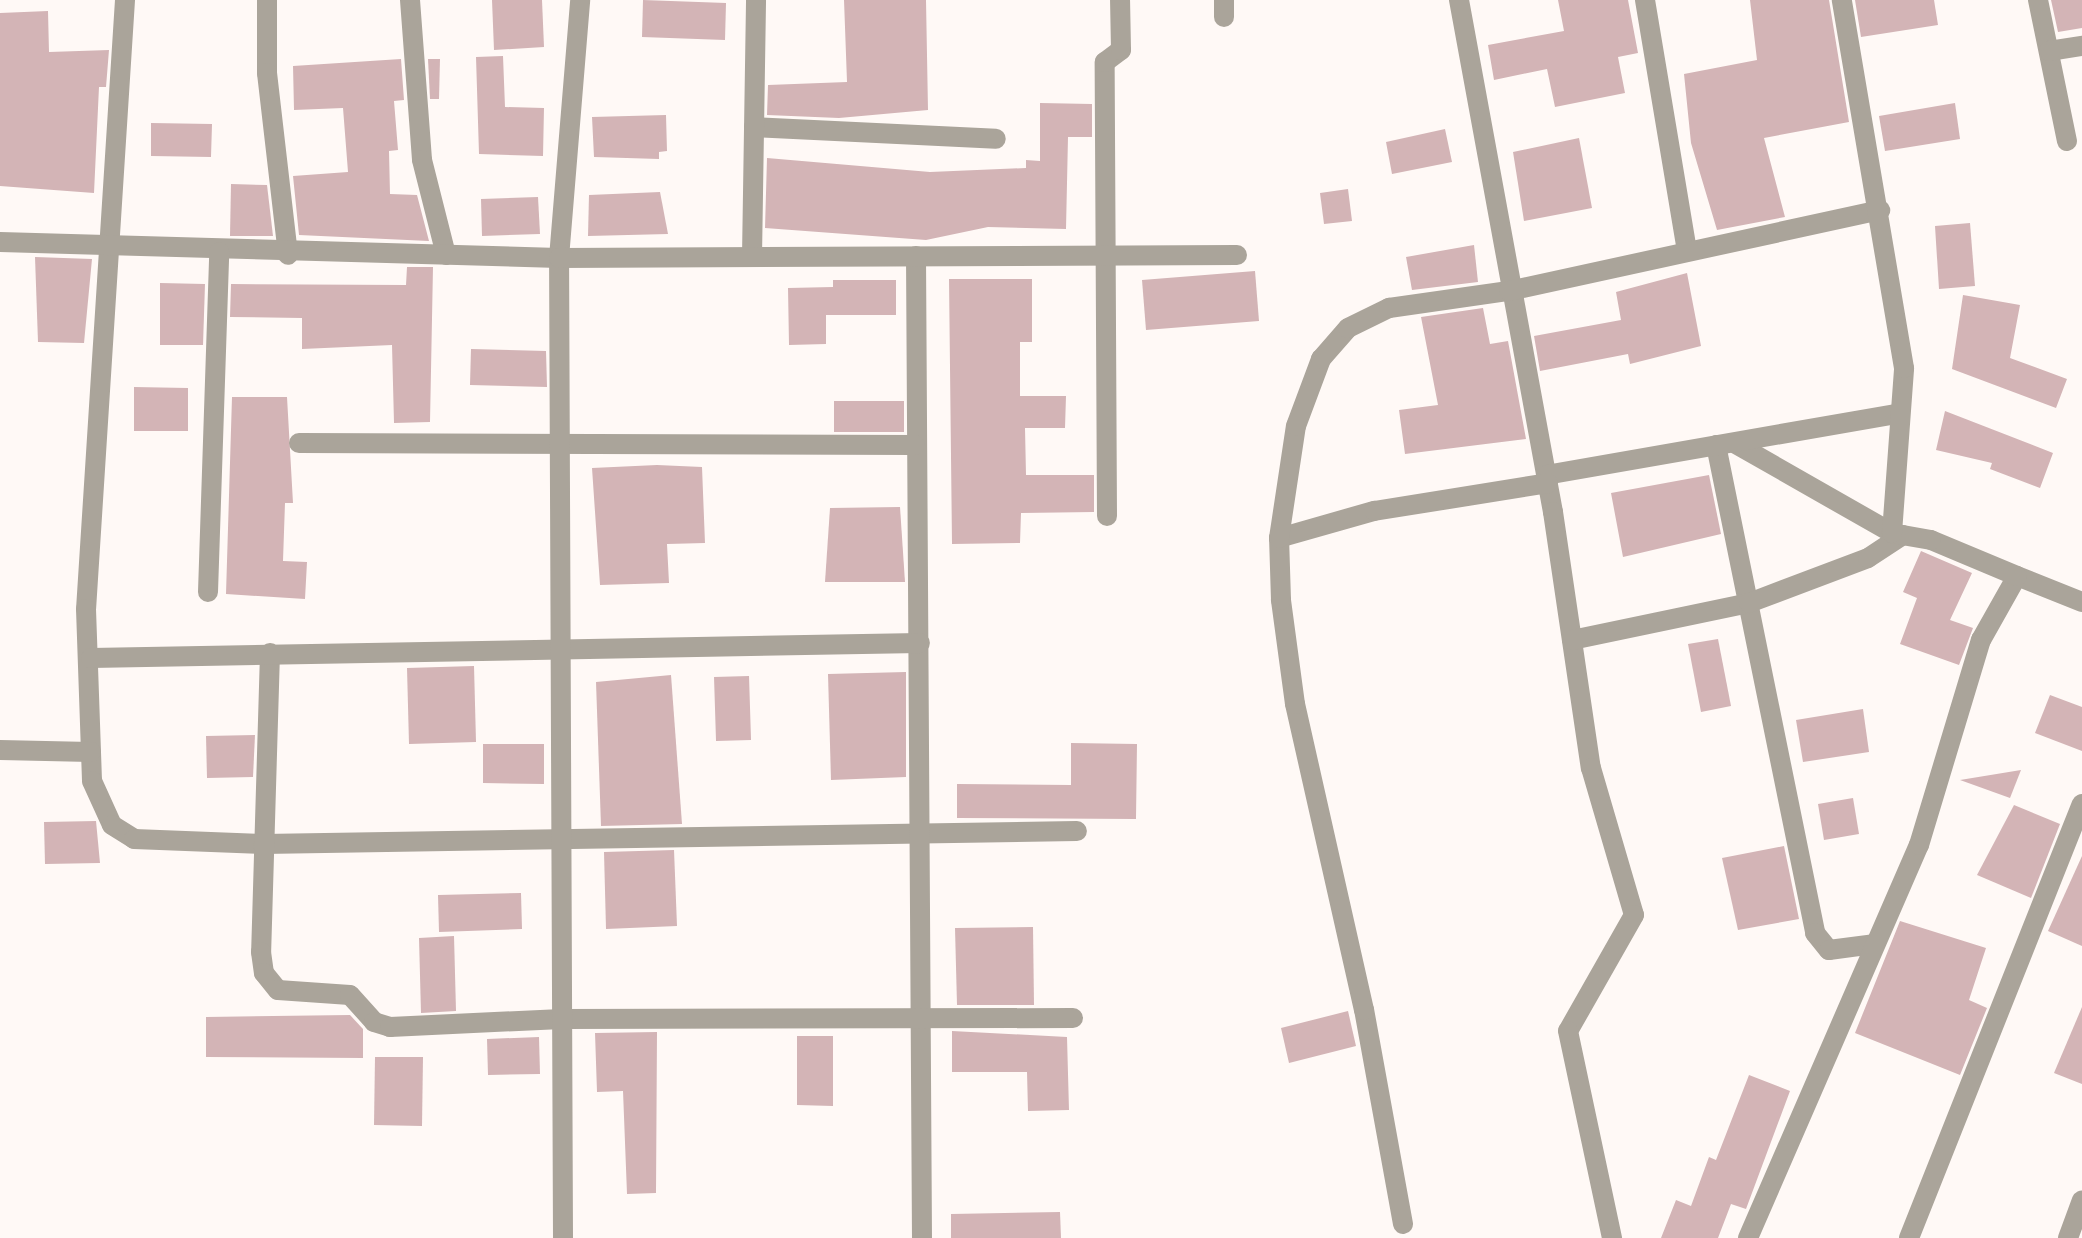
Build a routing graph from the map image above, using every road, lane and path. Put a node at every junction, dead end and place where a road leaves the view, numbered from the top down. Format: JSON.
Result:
{"nodes":[{"id":1,"x":125,"y":0,"type":"edge"},
{"id":2,"x":267,"y":0,"type":"edge"},
{"id":3,"x":410,"y":0,"type":"edge"},
{"id":4,"x":580,"y":0,"type":"edge"},
{"id":5,"x":756,"y":0,"type":"edge"},
{"id":6,"x":1120,"y":0,"type":"edge"},
{"id":7,"x":1459,"y":0,"type":"edge"},
{"id":8,"x":1645,"y":0,"type":"edge"},
{"id":9,"x":1842,"y":0,"type":"edge"},
{"id":10,"x":2038,"y":0,"type":"edge"},
{"id":11,"x":2082,"y":46,"type":"edge"},
{"id":12,"x":2049,"y":51,"type":"junction"},
{"id":13,"x":754,"y":127,"type":"junction"},
{"id":14,"x":996,"y":139,"type":"dead end"},
{"id":15,"x":2067,"y":141,"type":"dead end"},
{"id":16,"x":1880,"y":210,"type":"junction"},
{"id":17,"x":0,"y":242,"type":"edge"},
{"id":18,"x":104,"y":248,"type":"junction"},
{"id":19,"x":219,"y":252,"type":"junction"},
{"id":20,"x":1687,"y":252,"type":"junction"},
{"id":21,"x":1102,"y":254,"type":"junction"},
{"id":22,"x":288,"y":255,"type":"junction"},
{"id":23,"x":446,"y":255,"type":"junction"},
{"id":24,"x":1237,"y":255,"type":"dead end"},
{"id":25,"x":916,"y":256,"type":"junction"},
{"id":26,"x":752,"y":257,"type":"junction"},
{"id":27,"x":559,"y":258,"type":"junction"},
{"id":28,"x":1509,"y":291,"type":"junction"},
{"id":29,"x":1900,"y":413,"type":"junction"},
{"id":30,"x":299,"y":443,"type":"dead end"},
{"id":31,"x":556,"y":445,"type":"junction"},
{"id":32,"x":915,"y":445,"type":"junction"},
{"id":33,"x":1726,"y":445,"type":"junction"},
{"id":34,"x":1547,"y":479,"type":"junction"},
{"id":35,"x":1107,"y":516,"type":"dead end"},
{"id":36,"x":1897,"y":534,"type":"junction"},
{"id":37,"x":1279,"y":538,"type":"junction"},
{"id":38,"x":2017,"y":576,"type":"junction"},
{"id":39,"x":208,"y":592,"type":"dead end"},
{"id":40,"x":2082,"y":602,"type":"edge"},
{"id":41,"x":1749,"y":603,"type":"junction"},
{"id":42,"x":1572,"y":640,"type":"junction"},
{"id":43,"x":920,"y":643,"type":"junction"},
{"id":44,"x":558,"y":645,"type":"junction"},
{"id":45,"x":270,"y":653,"type":"junction"},
{"id":46,"x":91,"y":658,"type":"junction"},
{"id":47,"x":0,"y":750,"type":"edge"},
{"id":48,"x":91,"y":752,"type":"junction"},
{"id":49,"x":2082,"y":804,"type":"edge"},
{"id":50,"x":1077,"y":831,"type":"dead end"},
{"id":51,"x":922,"y":832,"type":"junction"},
{"id":52,"x":560,"y":835,"type":"junction"},
{"id":53,"x":263,"y":844,"type":"junction"},
{"id":54,"x":1874,"y":944,"type":"junction"},
{"id":55,"x":925,"y":1018,"type":"junction"},
{"id":56,"x":1073,"y":1018,"type":"dead end"},
{"id":57,"x":562,"y":1019,"type":"junction"},
{"id":58,"x":2082,"y":1200,"type":"edge"},
{"id":59,"x":1403,"y":1224,"type":"dead end"},
{"id":60,"x":563,"y":1238,"type":"edge"},
{"id":61,"x":922,"y":1238,"type":"edge"},
{"id":62,"x":1612,"y":1238,"type":"edge"},
{"id":63,"x":1748,"y":1238,"type":"edge"},
{"id":64,"x":1909,"y":1238,"type":"edge"},
{"id":65,"x":2068,"y":1238,"type":"edge"}],
"edges":[{"from":1,"to":18,"type":"street"},
{"from":2,"to":22,"type":"street"},
{"from":3,"to":23,"type":"street"},
{"from":4,"to":27,"type":"street"},
{"from":5,"to":13,"type":"street"},
{"from":6,"to":21,"type":"street"},
{"from":7,"to":28,"type":"street"},
{"from":8,"to":20,"type":"street"},
{"from":9,"to":16,"type":"street"},
{"from":10,"to":12,"type":"street"},
{"from":11,"to":12,"type":"street"},
{"from":12,"to":15,"type":"street"},
{"from":13,"to":14,"type":"street"},
{"from":13,"to":26,"type":"street"},
{"from":16,"to":20,"type":"street"},
{"from":16,"to":29,"type":"street"},
{"from":17,"to":18,"type":"street"},
{"from":18,"to":19,"type":"street"},
{"from":18,"to":46,"type":"street"},
{"from":19,"to":22,"type":"street"},
{"from":19,"to":39,"type":"street"},
{"from":20,"to":28,"type":"street"},
{"from":21,"to":24,"type":"street"},
{"from":21,"to":25,"type":"street"},
{"from":21,"to":35,"type":"street"},
{"from":22,"to":23,"type":"street"},
{"from":23,"to":27,"type":"street"},
{"from":25,"to":26,"type":"street"},
{"from":25,"to":32,"type":"street"},
{"from":26,"to":27,"type":"street"},
{"from":27,"to":31,"type":"street"},
{"from":28,"to":34,"type":"street"},
{"from":28,"to":37,"type":"street"},
{"from":29,"to":33,"type":"street"},
{"from":29,"to":36,"type":"street"},
{"from":30,"to":31,"type":"street"},
{"from":31,"to":32,"type":"street"},
{"from":31,"to":44,"type":"street"},
{"from":32,"to":43,"type":"street"},
{"from":33,"to":34,"type":"street"},
{"from":33,"to":36,"type":"street"},
{"from":33,"to":41,"type":"street"},
{"from":34,"to":37,"type":"street"},
{"from":34,"to":42,"type":"street"},
{"from":36,"to":38,"type":"street"},
{"from":36,"to":41,"type":"street"},
{"from":37,"to":59,"type":"street"},
{"from":38,"to":40,"type":"street"},
{"from":38,"to":54,"type":"street"},
{"from":41,"to":42,"type":"street"},
{"from":41,"to":54,"type":"street"},
{"from":42,"to":62,"type":"street"},
{"from":43,"to":44,"type":"street"},
{"from":43,"to":51,"type":"street"},
{"from":44,"to":45,"type":"street"},
{"from":44,"to":52,"type":"street"},
{"from":45,"to":46,"type":"street"},
{"from":45,"to":53,"type":"street"},
{"from":46,"to":48,"type":"street"},
{"from":47,"to":48,"type":"street"},
{"from":48,"to":53,"type":"street"},
{"from":49,"to":64,"type":"street"},
{"from":50,"to":51,"type":"street"},
{"from":51,"to":52,"type":"street"},
{"from":51,"to":55,"type":"street"},
{"from":52,"to":53,"type":"street"},
{"from":52,"to":57,"type":"street"},
{"from":53,"to":57,"type":"street"},
{"from":54,"to":63,"type":"street"},
{"from":55,"to":56,"type":"street"},
{"from":55,"to":57,"type":"street"},
{"from":55,"to":61,"type":"street"},
{"from":57,"to":60,"type":"street"},
{"from":58,"to":65,"type":"street"}]}
